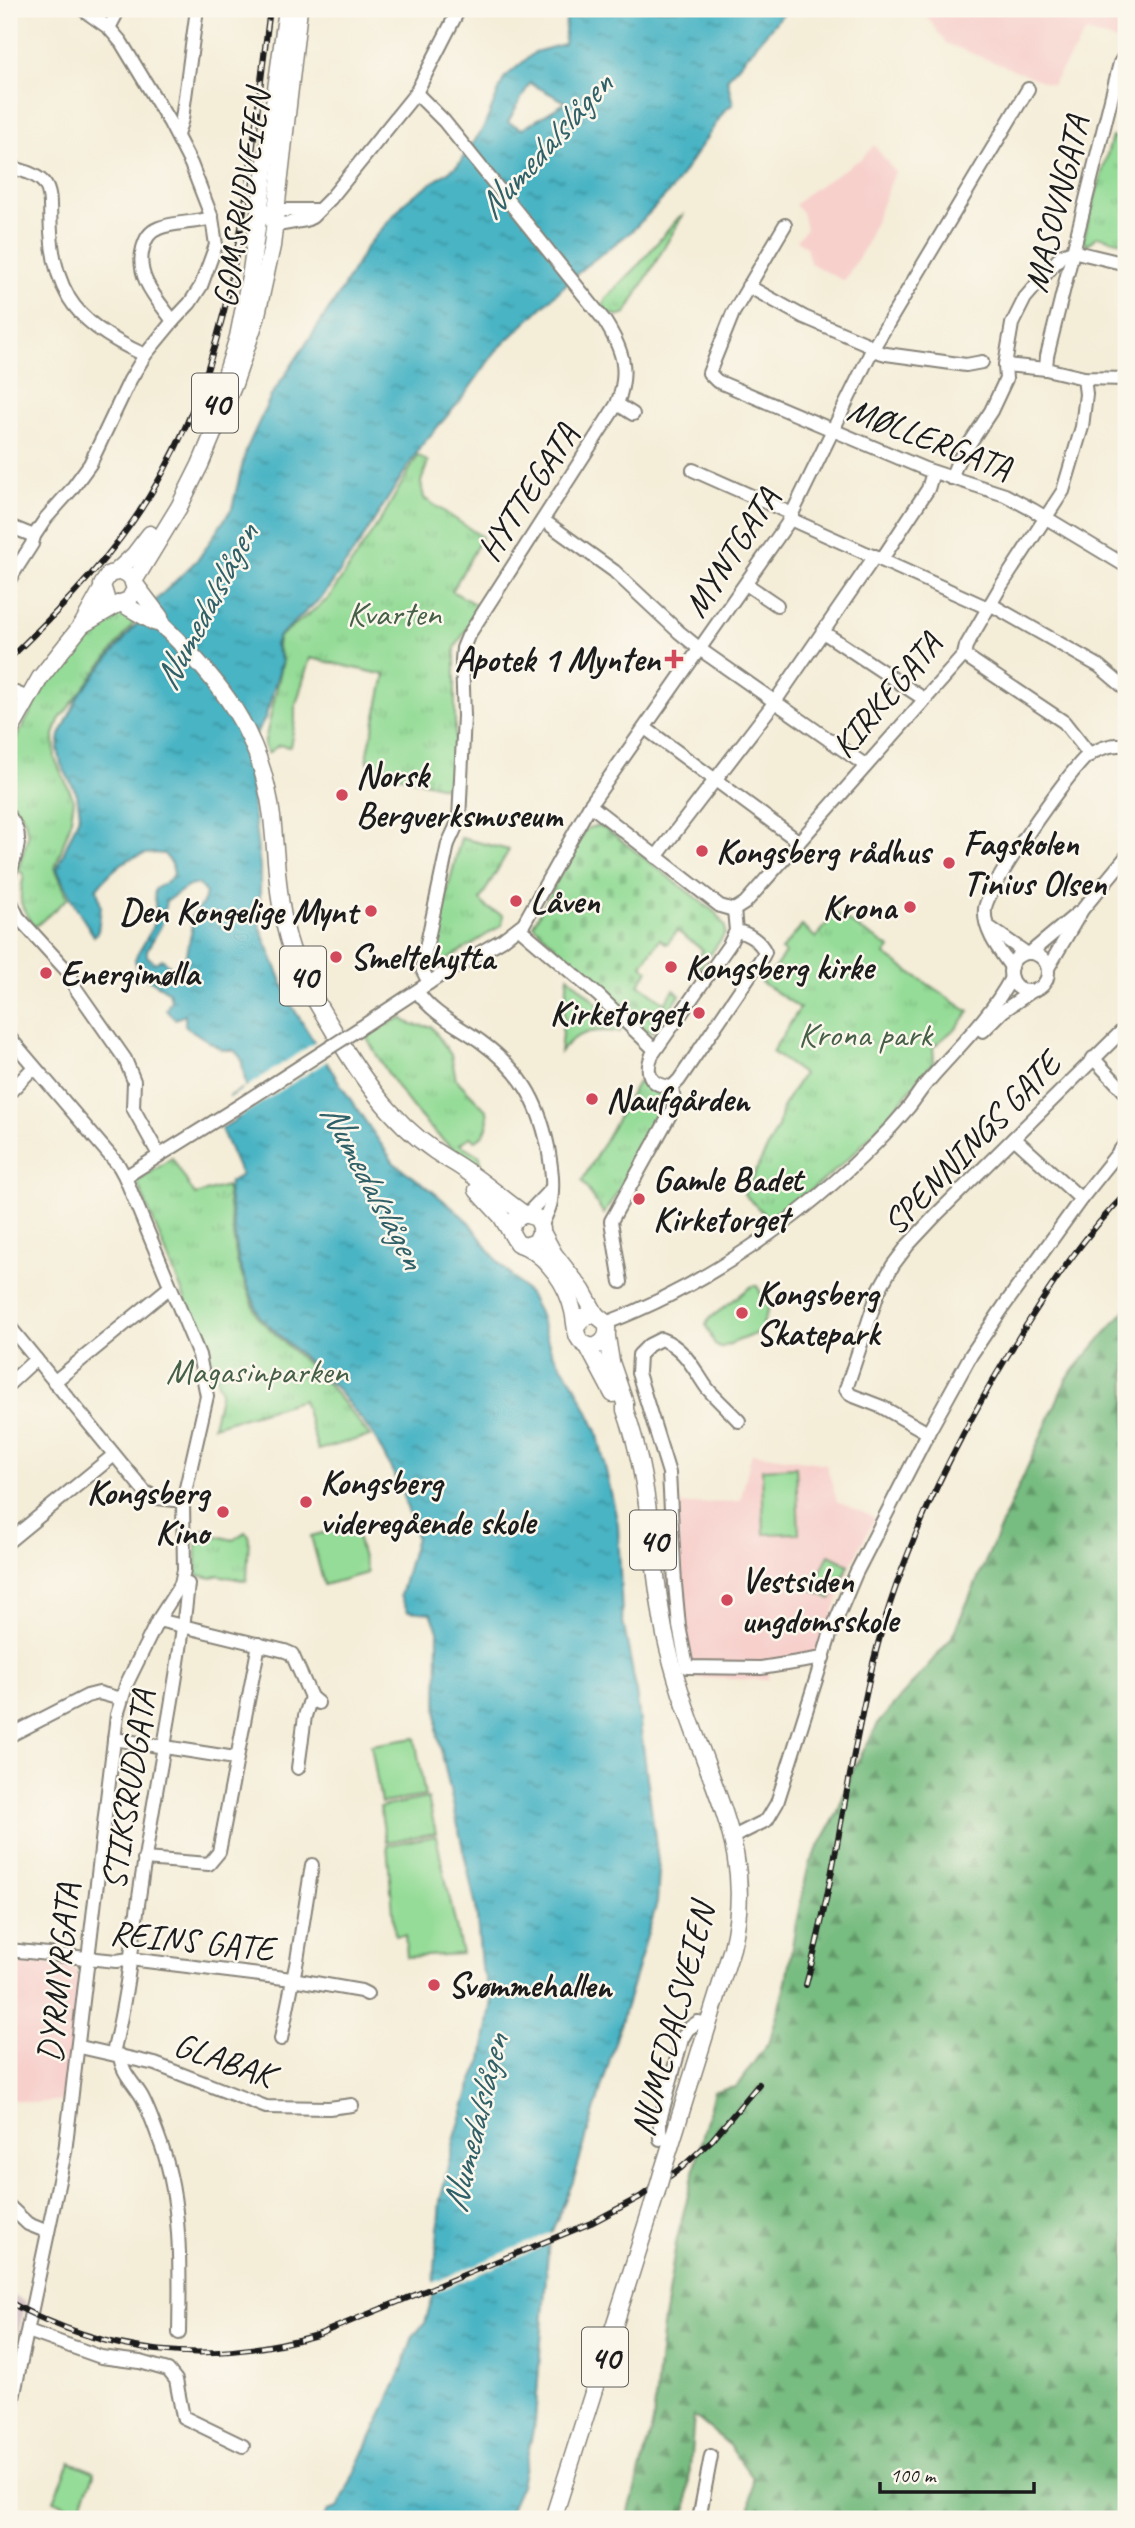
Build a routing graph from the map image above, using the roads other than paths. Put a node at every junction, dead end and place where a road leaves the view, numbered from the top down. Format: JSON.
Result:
{"nodes":[{"id":1,"x":82,"y":9,"type":"edge"},
{"id":2,"x":119,"y":9,"type":"edge"},
{"id":3,"x":197,"y":9,"type":"edge"},
{"id":4,"x":287,"y":9,"type":"edge"},
{"id":5,"x":299,"y":9,"type":"edge"},
{"id":6,"x":459,"y":9,"type":"edge"},
{"id":7,"x":109,"y":28,"type":"junction"},
{"id":8,"x":1126,"y":53,"type":"edge"},
{"id":9,"x":1028,"y":89,"type":"dead end"},
{"id":10,"x":416,"y":93,"type":"junction"},
{"id":11,"x":177,"y":135,"type":"junction"},
{"id":12,"x":10,"y":166,"type":"edge"},
{"id":13,"x":260,"y":213,"type":"junction"},
{"id":14,"x":276,"y":216,"type":"junction"},
{"id":15,"x":212,"y":218,"type":"junction"},
{"id":16,"x":785,"y":225,"type":"dead end"},
{"id":17,"x":1072,"y":251,"type":"junction"},
{"id":18,"x":1126,"y":264,"type":"edge"},
{"id":19,"x":748,"y":286,"type":"junction"},
{"id":20,"x":173,"y":321,"type":"junction"},
{"id":21,"x":872,"y":350,"type":"junction"},
{"id":22,"x":145,"y":355,"type":"junction"},
{"id":23,"x":982,"y":362,"type":"dead end"},
{"id":24,"x":1005,"y":365,"type":"junction"},
{"id":25,"x":1046,"y":369,"type":"junction"},
{"id":26,"x":1084,"y":378,"type":"junction"},
{"id":27,"x":1126,"y":379,"type":"edge"},
{"id":28,"x":617,"y":404,"type":"junction"},
{"id":29,"x":633,"y":414,"type":"dead end"},
{"id":30,"x":831,"y":431,"type":"junction"},
{"id":31,"x":693,"y":470,"type":"dead end"},
{"id":32,"x":933,"y":472,"type":"junction"},
{"id":33,"x":951,"y":478,"type":"junction"},
{"id":34,"x":791,"y":516,"type":"junction"},
{"id":35,"x":1047,"y":518,"type":"junction"},
{"id":36,"x":543,"y":520,"type":"junction"},
{"id":37,"x":9,"y":526,"type":"edge"},
{"id":38,"x":34,"y":536,"type":"junction"},
{"id":39,"x":878,"y":558,"type":"junction"},
{"id":40,"x":1126,"y":566,"type":"edge"},
{"id":41,"x":117,"y":571,"type":"junction"},
{"id":42,"x":9,"y":580,"type":"edge"},
{"id":43,"x":746,"y":584,"type":"junction"},
{"id":44,"x":136,"y":586,"type":"junction"},
{"id":45,"x":102,"y":589,"type":"junction"},
{"id":46,"x":123,"y":604,"type":"junction"},
{"id":47,"x":777,"y":605,"type":"dead end"},
{"id":48,"x":989,"y":606,"type":"junction"},
{"id":49,"x":161,"y":624,"type":"junction"},
{"id":50,"x":82,"y":625,"type":"junction"},
{"id":51,"x":823,"y":632,"type":"junction"},
{"id":52,"x":701,"y":649,"type":"junction"},
{"id":53,"x":964,"y":655,"type":"junction"},
{"id":54,"x":1126,"y":689,"type":"edge"},
{"id":55,"x":9,"y":690,"type":"edge"},
{"id":56,"x":28,"y":698,"type":"junction"},
{"id":57,"x":924,"y":699,"type":"junction"},
{"id":58,"x":774,"y":703,"type":"junction"},
{"id":59,"x":645,"y":728,"type":"junction"},
{"id":60,"x":9,"y":733,"type":"edge"},
{"id":61,"x":1126,"y":745,"type":"edge"},
{"id":62,"x":1090,"y":755,"type":"junction"},
{"id":63,"x":865,"y":765,"type":"junction"},
{"id":64,"x":716,"y":780,"type":"junction"},
{"id":65,"x":590,"y":805,"type":"junction"},
{"id":66,"x":9,"y":816,"type":"edge"},
{"id":67,"x":798,"y":841,"type":"junction"},
{"id":68,"x":656,"y":857,"type":"junction"},
{"id":69,"x":1126,"y":857,"type":"edge"},
{"id":70,"x":9,"y":877,"type":"edge"},
{"id":71,"x":9,"y":898,"type":"edge"},
{"id":72,"x":734,"y":910,"type":"junction"},
{"id":73,"x":1082,"y":910,"type":"junction"},
{"id":74,"x":989,"y":927,"type":"junction"},
{"id":75,"x":519,"y":928,"type":"junction"},
{"id":76,"x":736,"y":931,"type":"junction"},
{"id":77,"x":1028,"y":953,"type":"junction"},
{"id":78,"x":1048,"y":968,"type":"junction"},
{"id":79,"x":1011,"y":972,"type":"junction"},
{"id":80,"x":429,"y":983,"type":"junction"},
{"id":81,"x":417,"y":991,"type":"junction"},
{"id":82,"x":1032,"y":991,"type":"junction"},
{"id":83,"x":1126,"y":1027,"type":"edge"},
{"id":84,"x":9,"y":1037,"type":"edge"},
{"id":85,"x":656,"y":1050,"type":"junction"},
{"id":86,"x":1093,"y":1058,"type":"junction"},
{"id":87,"x":34,"y":1067,"type":"junction"},
{"id":88,"x":672,"y":1087,"type":"junction"},
{"id":89,"x":9,"y":1093,"type":"edge"},
{"id":90,"x":1126,"y":1093,"type":"edge"},
{"id":91,"x":910,"y":1106,"type":"junction"},
{"id":92,"x":1014,"y":1138,"type":"junction"},
{"id":93,"x":1126,"y":1143,"type":"edge"},
{"id":94,"x":159,"y":1155,"type":"junction"},
{"id":95,"x":439,"y":1156,"type":"junction"},
{"id":96,"x":125,"y":1177,"type":"junction"},
{"id":97,"x":552,"y":1188,"type":"junction"},
{"id":98,"x":1081,"y":1199,"type":"junction"},
{"id":99,"x":526,"y":1214,"type":"junction"},
{"id":100,"x":542,"y":1229,"type":"junction"},
{"id":101,"x":510,"y":1231,"type":"junction"},
{"id":102,"x":525,"y":1246,"type":"junction"},
{"id":103,"x":621,"y":1282,"type":"dead end"},
{"id":104,"x":170,"y":1287,"type":"junction"},
{"id":105,"x":603,"y":1325,"type":"junction"},
{"id":106,"x":9,"y":1326,"type":"edge"},
{"id":107,"x":577,"y":1326,"type":"junction"},
{"id":108,"x":587,"y":1345,"type":"junction"},
{"id":109,"x":36,"y":1359,"type":"junction"},
{"id":110,"x":54,"y":1382,"type":"junction"},
{"id":111,"x":9,"y":1384,"type":"edge"},
{"id":112,"x":625,"y":1410,"type":"junction"},
{"id":113,"x":739,"y":1421,"type":"dead end"},
{"id":114,"x":928,"y":1433,"type":"junction"},
{"id":115,"x":114,"y":1455,"type":"junction"},
{"id":116,"x":183,"y":1500,"type":"junction"},
{"id":117,"x":9,"y":1541,"type":"edge"},
{"id":118,"x":181,"y":1584,"type":"junction"},
{"id":119,"x":158,"y":1620,"type":"junction"},
{"id":120,"x":184,"y":1628,"type":"junction"},
{"id":121,"x":259,"y":1644,"type":"junction"},
{"id":122,"x":823,"y":1658,"type":"junction"},
{"id":123,"x":121,"y":1699,"type":"junction"},
{"id":124,"x":9,"y":1736,"type":"edge"},
{"id":125,"x":114,"y":1739,"type":"junction"},
{"id":126,"x":164,"y":1747,"type":"junction"},
{"id":127,"x":235,"y":1758,"type":"junction"},
{"id":128,"x":298,"y":1768,"type":"dead end"},
{"id":129,"x":733,"y":1837,"type":"junction"},
{"id":130,"x":144,"y":1859,"type":"junction"},
{"id":131,"x":312,"y":1865,"type":"dead end"},
{"id":132,"x":9,"y":1950,"type":"edge"},
{"id":133,"x":88,"y":1957,"type":"junction"},
{"id":134,"x":130,"y":1959,"type":"junction"},
{"id":135,"x":292,"y":1979,"type":"junction"},
{"id":136,"x":367,"y":1994,"type":"dead end"},
{"id":137,"x":708,"y":2024,"type":"junction"},
{"id":138,"x":281,"y":2039,"type":"dead end"},
{"id":139,"x":80,"y":2047,"type":"junction"},
{"id":140,"x":117,"y":2054,"type":"junction"},
{"id":141,"x":352,"y":2105,"type":"dead end"},
{"id":142,"x":660,"y":2139,"type":"dead end"},
{"id":143,"x":9,"y":2206,"type":"edge"},
{"id":144,"x":48,"y":2232,"type":"junction"},
{"id":145,"x":28,"y":2330,"type":"junction"},
{"id":146,"x":179,"y":2333,"type":"dead end"},
{"id":147,"x":9,"y":2417,"type":"edge"},
{"id":148,"x":243,"y":2446,"type":"dead end"},
{"id":149,"x":711,"y":2456,"type":"dead end"},
{"id":150,"x":553,"y":2519,"type":"edge"},
{"id":151,"x":699,"y":2519,"type":"edge"}],
"edges":[{"from":1,"to":7,"type":"street"},
{"from":2,"to":7,"type":"street"},
{"from":3,"to":11,"type":"street"},
{"from":4,"to":13,"type":"main road","name":"GOMSRUDVEIEN","number":"40"},
{"from":5,"to":14,"type":"main road","name":"GOMSRUDVEIEN","number":"40"},
{"from":6,"to":10,"type":"street"},
{"from":7,"to":11,"type":"street"},
{"from":8,"to":17,"type":"street","name":"MASOVNGATA"},
{"from":9,"to":21,"type":"street","name":"MYNTGATA"},
{"from":10,"to":14,"type":"street"},
{"from":10,"to":28,"type":"street","name":"HYTTEGATA"},
{"from":11,"to":15,"type":"street"},
{"from":12,"to":22,"type":"street"},
{"from":13,"to":14,"type":"street"},
{"from":13,"to":41,"type":"main road","name":"GOMSRUDVEIEN","number":"40"},
{"from":14,"to":44,"type":"main road","name":"GOMSRUDVEIEN","number":"40"},
{"from":15,"to":20,"type":"street"},
{"from":15,"to":20,"type":"street"},
{"from":16,"to":19,"type":"street"},
{"from":17,"to":18,"type":"street"},
{"from":17,"to":24,"type":"street"},
{"from":17,"to":25,"type":"street","name":"MASOVNGATA"},
{"from":19,"to":21,"type":"street"},
{"from":19,"to":30,"type":"street","name":"MØLLERGATA"},
{"from":20,"to":22,"type":"street"},
{"from":21,"to":23,"type":"street"},
{"from":21,"to":30,"type":"street","name":"MYNTGATA"},
{"from":22,"to":38,"type":"street"},
{"from":24,"to":25,"type":"street"},
{"from":24,"to":33,"type":"street"},
{"from":25,"to":26,"type":"street"},
{"from":26,"to":27,"type":"street"},
{"from":26,"to":35,"type":"street","name":"KIRKEGATA"},
{"from":28,"to":29,"type":"street"},
{"from":28,"to":36,"type":"street","name":"HYTTEGATA"},
{"from":30,"to":32,"type":"street","name":"MØLLERGATA"},
{"from":30,"to":34,"type":"street","name":"MYNTGATA"},
{"from":31,"to":34,"type":"street"},
{"from":32,"to":33,"type":"street","name":"MØLLERGATA"},
{"from":32,"to":39,"type":"street"},
{"from":33,"to":35,"type":"street","name":"MØLLERGATA"},
{"from":34,"to":39,"type":"street"},
{"from":34,"to":43,"type":"street","name":"MYNTGATA"},
{"from":35,"to":40,"type":"street","name":"MØLLERGATA"},
{"from":35,"to":48,"type":"street","name":"KIRKEGATA"},
{"from":36,"to":52,"type":"street"},
{"from":36,"to":80,"type":"street","name":"HYTTEGATA"},
{"from":37,"to":38,"type":"street"},
{"from":38,"to":42,"type":"street"},
{"from":39,"to":48,"type":"street"},
{"from":39,"to":51,"type":"street"},
{"from":41,"to":44,"type":"main road","number":"40"},
{"from":41,"to":45,"type":"main road","name":"GOMSRUDVEIEN","number":"40"},
{"from":43,"to":47,"type":"street"},
{"from":43,"to":52,"type":"street","name":"MYNTGATA"},
{"from":44,"to":46,"type":"main road","name":"GOMSRUDVEIEN","number":"40"},
{"from":44,"to":49,"type":"main road","number":"40"},
{"from":45,"to":46,"type":"main road","number":"40"},
{"from":45,"to":50,"type":"main road","name":"GOMSRUDVEIEN"},
{"from":46,"to":49,"type":"main road","number":"40"},
{"from":46,"to":50,"type":"main road","name":"GOMSRUDVEIEN"},
{"from":48,"to":53,"type":"street","name":"KIRKEGATA"},
{"from":48,"to":54,"type":"street"},
{"from":49,"to":95,"type":"main road","number":"40"},
{"from":50,"to":56,"type":"main road","name":"GOMSRUDVEIEN"},
{"from":51,"to":57,"type":"street"},
{"from":51,"to":58,"type":"street"},
{"from":52,"to":58,"type":"street"},
{"from":52,"to":59,"type":"street","name":"MYNTGATA"},
{"from":53,"to":57,"type":"street","name":"KIRKEGATA"},
{"from":53,"to":62,"type":"street"},
{"from":55,"to":56,"type":"street"},
{"from":56,"to":60,"type":"main road","name":"GOMSRUDVEIEN"},
{"from":57,"to":63,"type":"street","name":"KIRKEGATA"},
{"from":58,"to":63,"type":"street"},
{"from":58,"to":64,"type":"street"},
{"from":59,"to":64,"type":"street"},
{"from":59,"to":65,"type":"street","name":"MYNTGATA"},
{"from":61,"to":62,"type":"street"},
{"from":62,"to":74,"type":"street"},
{"from":63,"to":67,"type":"street","name":"KIRKEGATA"},
{"from":64,"to":67,"type":"street"},
{"from":64,"to":68,"type":"street"},
{"from":65,"to":68,"type":"street"},
{"from":65,"to":75,"type":"street","name":"MYNTGATA"},
{"from":66,"to":70,"type":"street"},
{"from":67,"to":72,"type":"street","name":"KIRKEGATA"},
{"from":68,"to":72,"type":"street"},
{"from":69,"to":73,"type":"street"},
{"from":71,"to":94,"type":"street"},
{"from":72,"to":76,"type":"street"},
{"from":73,"to":77,"type":"street"},
{"from":73,"to":78,"type":"street"},
{"from":74,"to":77,"type":"street"},
{"from":74,"to":79,"type":"street"},
{"from":75,"to":80,"type":"street","name":"MYNTGATA"},
{"from":75,"to":85,"type":"street"},
{"from":76,"to":85,"type":"street"},
{"from":76,"to":88,"type":"street"},
{"from":77,"to":78,"type":"street"},
{"from":77,"to":79,"type":"street"},
{"from":78,"to":82,"type":"street"},
{"from":79,"to":82,"type":"street"},
{"from":79,"to":91,"type":"street"},
{"from":80,"to":81,"type":"street","name":"MYNTGATA"},
{"from":81,"to":94,"type":"street","name":"MYNTGATA","bridge":true},
{"from":81,"to":97,"type":"street"},
{"from":82,"to":91,"type":"street"},
{"from":83,"to":86,"type":"street","name":"SPENNINGS GATE"},
{"from":84,"to":87,"type":"street"},
{"from":85,"to":88,"type":"street"},
{"from":86,"to":90,"type":"street"},
{"from":86,"to":92,"type":"street","name":"SPENNINGS GATE"},
{"from":87,"to":89,"type":"street"},
{"from":87,"to":96,"type":"street"},
{"from":88,"to":103,"type":"street"},
{"from":91,"to":105,"type":"street"},
{"from":92,"to":98,"type":"street"},
{"from":92,"to":114,"type":"street","name":"SPENNINGS GATE"},
{"from":93,"to":98,"type":"street"},
{"from":94,"to":96,"type":"street","name":"MYNTGATA"},
{"from":95,"to":99,"type":"main road","number":"40"},
{"from":95,"to":101,"type":"main road","number":"40"},
{"from":96,"to":104,"type":"street"},
{"from":97,"to":99,"type":"street"},
{"from":97,"to":100,"type":"street"},
{"from":98,"to":114,"type":"street"},
{"from":99,"to":100,"type":"main road","number":"40"},
{"from":99,"to":101,"type":"main road"},
{"from":100,"to":102,"type":"main road"},
{"from":100,"to":105,"type":"main road","name":"NUMEDALSVEIEN","number":"40"},
{"from":101,"to":102,"type":"main road","number":"40"},
{"from":102,"to":107,"type":"main road","number":"40"},
{"from":104,"to":110,"type":"street"},
{"from":104,"to":116,"type":"street"},
{"from":105,"to":107,"type":"main road"},
{"from":105,"to":108,"type":"main road"},
{"from":105,"to":112,"type":"main road","name":"NUMEDALSVEIEN","number":"40"},
{"from":106,"to":109,"type":"street"},
{"from":107,"to":108,"type":"main road","number":"40"},
{"from":108,"to":112,"type":"main road","name":"NUMEDALSVEIEN","number":"40"},
{"from":109,"to":110,"type":"street"},
{"from":109,"to":111,"type":"street"},
{"from":110,"to":115,"type":"street"},
{"from":112,"to":129,"type":"main road","name":"NUMEDALSVEIEN","number":"40"},
{"from":113,"to":122,"type":"street"},
{"from":114,"to":122,"type":"street"},
{"from":115,"to":116,"type":"street"},
{"from":115,"to":117,"type":"street"},
{"from":116,"to":118,"type":"street"},
{"from":118,"to":119,"type":"street","name":"DYRMYRGATA"},
{"from":118,"to":120,"type":"street","name":"STIKSRUDGATA"},
{"from":119,"to":120,"type":"street"},
{"from":119,"to":123,"type":"street","name":"DYRMYRGATA"},
{"from":120,"to":121,"type":"street"},
{"from":120,"to":126,"type":"street","name":"STIKSRUDGATA"},
{"from":121,"to":127,"type":"street"},
{"from":121,"to":128,"type":"street"},
{"from":122,"to":129,"type":"street"},
{"from":123,"to":124,"type":"street"},
{"from":123,"to":125,"type":"street","name":"DYRMYRGATA"},
{"from":125,"to":126,"type":"street"},
{"from":125,"to":133,"type":"street","name":"DYRMYRGATA"},
{"from":126,"to":127,"type":"street"},
{"from":126,"to":130,"type":"street","name":"STIKSRUDGATA"},
{"from":127,"to":130,"type":"street"},
{"from":129,"to":137,"type":"main road","name":"NUMEDALSVEIEN","number":"40"},
{"from":130,"to":134,"type":"street","name":"STIKSRUDGATA"},
{"from":131,"to":135,"type":"street"},
{"from":132,"to":133,"type":"street","name":"REINS GATE"},
{"from":133,"to":134,"type":"street","name":"REINS GATE"},
{"from":133,"to":139,"type":"street","name":"DYRMYRGATA"},
{"from":134,"to":135,"type":"street","name":"REINS GATE"},
{"from":134,"to":140,"type":"street","name":"STIKSRUDGATA"},
{"from":135,"to":136,"type":"street","name":"REINS GATE"},
{"from":135,"to":138,"type":"street"},
{"from":137,"to":142,"type":"street"},
{"from":137,"to":150,"type":"main road","name":"NUMEDALSVEIEN","number":"40","bridge":true},
{"from":139,"to":140,"type":"street","name":"GLABAK"},
{"from":139,"to":144,"type":"street","name":"DYRMYRGATA"},
{"from":140,"to":141,"type":"street","name":"GLABAK"},
{"from":140,"to":146,"type":"street"},
{"from":143,"to":144,"type":"street"},
{"from":144,"to":145,"type":"street","name":"DYRMYRGATA"},
{"from":145,"to":147,"type":"street","name":"DYRMYRGATA"},
{"from":145,"to":148,"type":"street"},
{"from":149,"to":151,"type":"street"}]}
